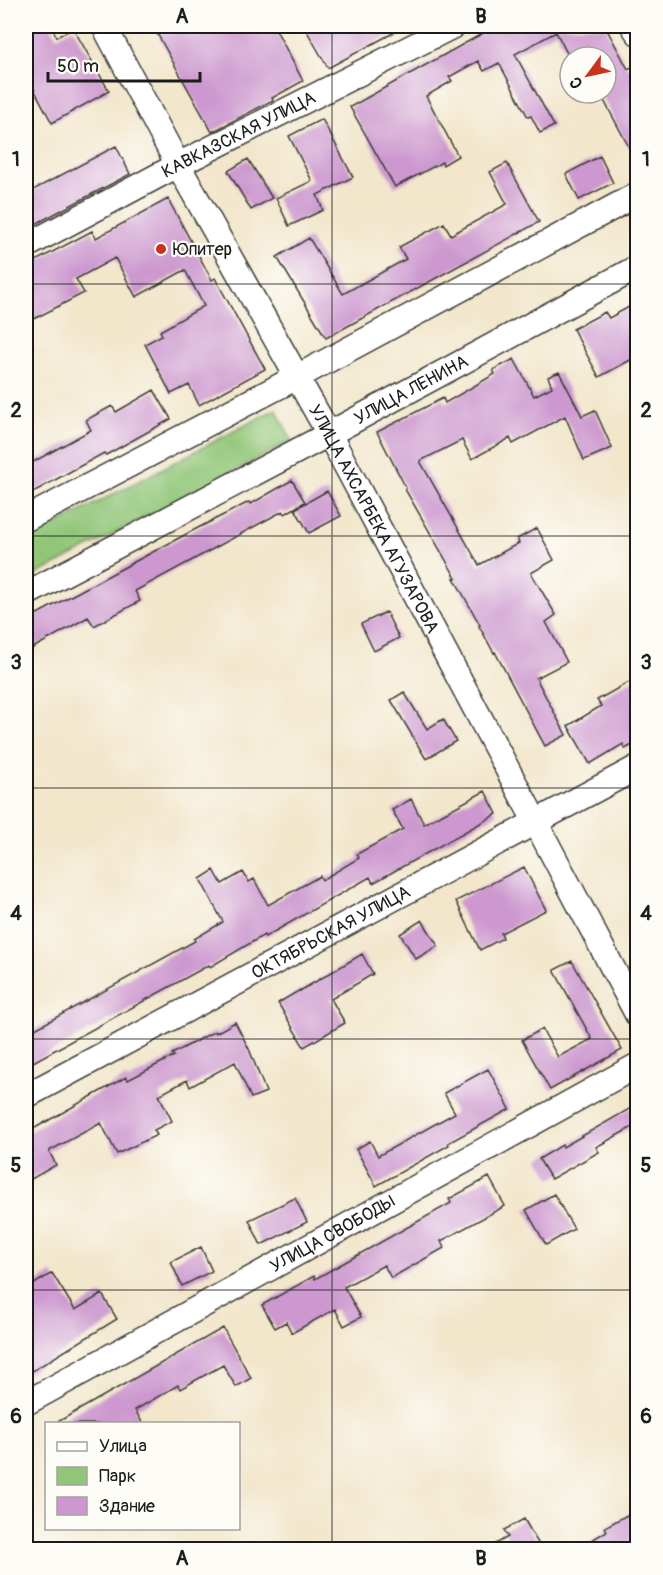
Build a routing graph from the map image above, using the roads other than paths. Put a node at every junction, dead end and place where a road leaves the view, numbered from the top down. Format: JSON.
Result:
{"nodes":[{"id":1,"x":104,"y":26,"type":"edge"},
{"id":2,"x":453,"y":26,"type":"edge"},
{"id":3,"x":633,"y":26,"type":"edge"},
{"id":4,"x":638,"y":33,"type":"edge"},
{"id":5,"x":178,"y":165,"type":"junction"},
{"id":6,"x":638,"y":194,"type":"edge"},
{"id":7,"x":26,"y":246,"type":"edge"},
{"id":8,"x":638,"y":267,"type":"edge"},
{"id":9,"x":297,"y":377,"type":"junction"},
{"id":10,"x":329,"y":435,"type":"junction"},
{"id":11,"x":26,"y":519,"type":"edge"},
{"id":12,"x":26,"y":594,"type":"edge"},
{"id":13,"x":638,"y":767,"type":"edge"},
{"id":14,"x":535,"y":821,"type":"junction"},
{"id":15,"x":638,"y":1016,"type":"edge"},
{"id":16,"x":638,"y":1065,"type":"edge"},
{"id":17,"x":26,"y":1096,"type":"edge"},
{"id":18,"x":26,"y":1403,"type":"edge"}],
"edges":[{"from":1,"to":5,"type":"street","name":"УЛИЦА АХСАРБЕКА АГУЗАРОВА"},
{"from":2,"to":5,"type":"street","name":"КАВКАЗСКАЯ УЛИЦА"},
{"from":3,"to":4,"type":"street"},
{"from":5,"to":7,"type":"street","name":"КАВКАЗСКАЯ УЛИЦА"},
{"from":5,"to":9,"type":"street","name":"УЛИЦА АХСАРБЕКА АГУЗАРОВА"},
{"from":6,"to":9,"type":"street"},
{"from":8,"to":10,"type":"street","name":"УЛИЦА ЛЕНИНА"},
{"from":9,"to":10,"type":"street","name":"УЛИЦА АХСАРБЕКА АГУЗАРОВА"},
{"from":9,"to":11,"type":"street"},
{"from":10,"to":12,"type":"street","name":"УЛИЦА ЛЕНИНА"},
{"from":10,"to":14,"type":"street","name":"УЛИЦА АХСАРБЕКА АГУЗАРОВА"},
{"from":13,"to":14,"type":"street","name":"ОКТЯБРЬСКАЯ УЛИЦА"},
{"from":14,"to":15,"type":"street","name":"УЛИЦА АХСАРБЕКА АГУЗАРОВА"},
{"from":14,"to":17,"type":"street","name":"ОКТЯБРЬСКАЯ УЛИЦА"},
{"from":16,"to":18,"type":"street","name":"УЛИЦА СВОБОДЫ"}]}
